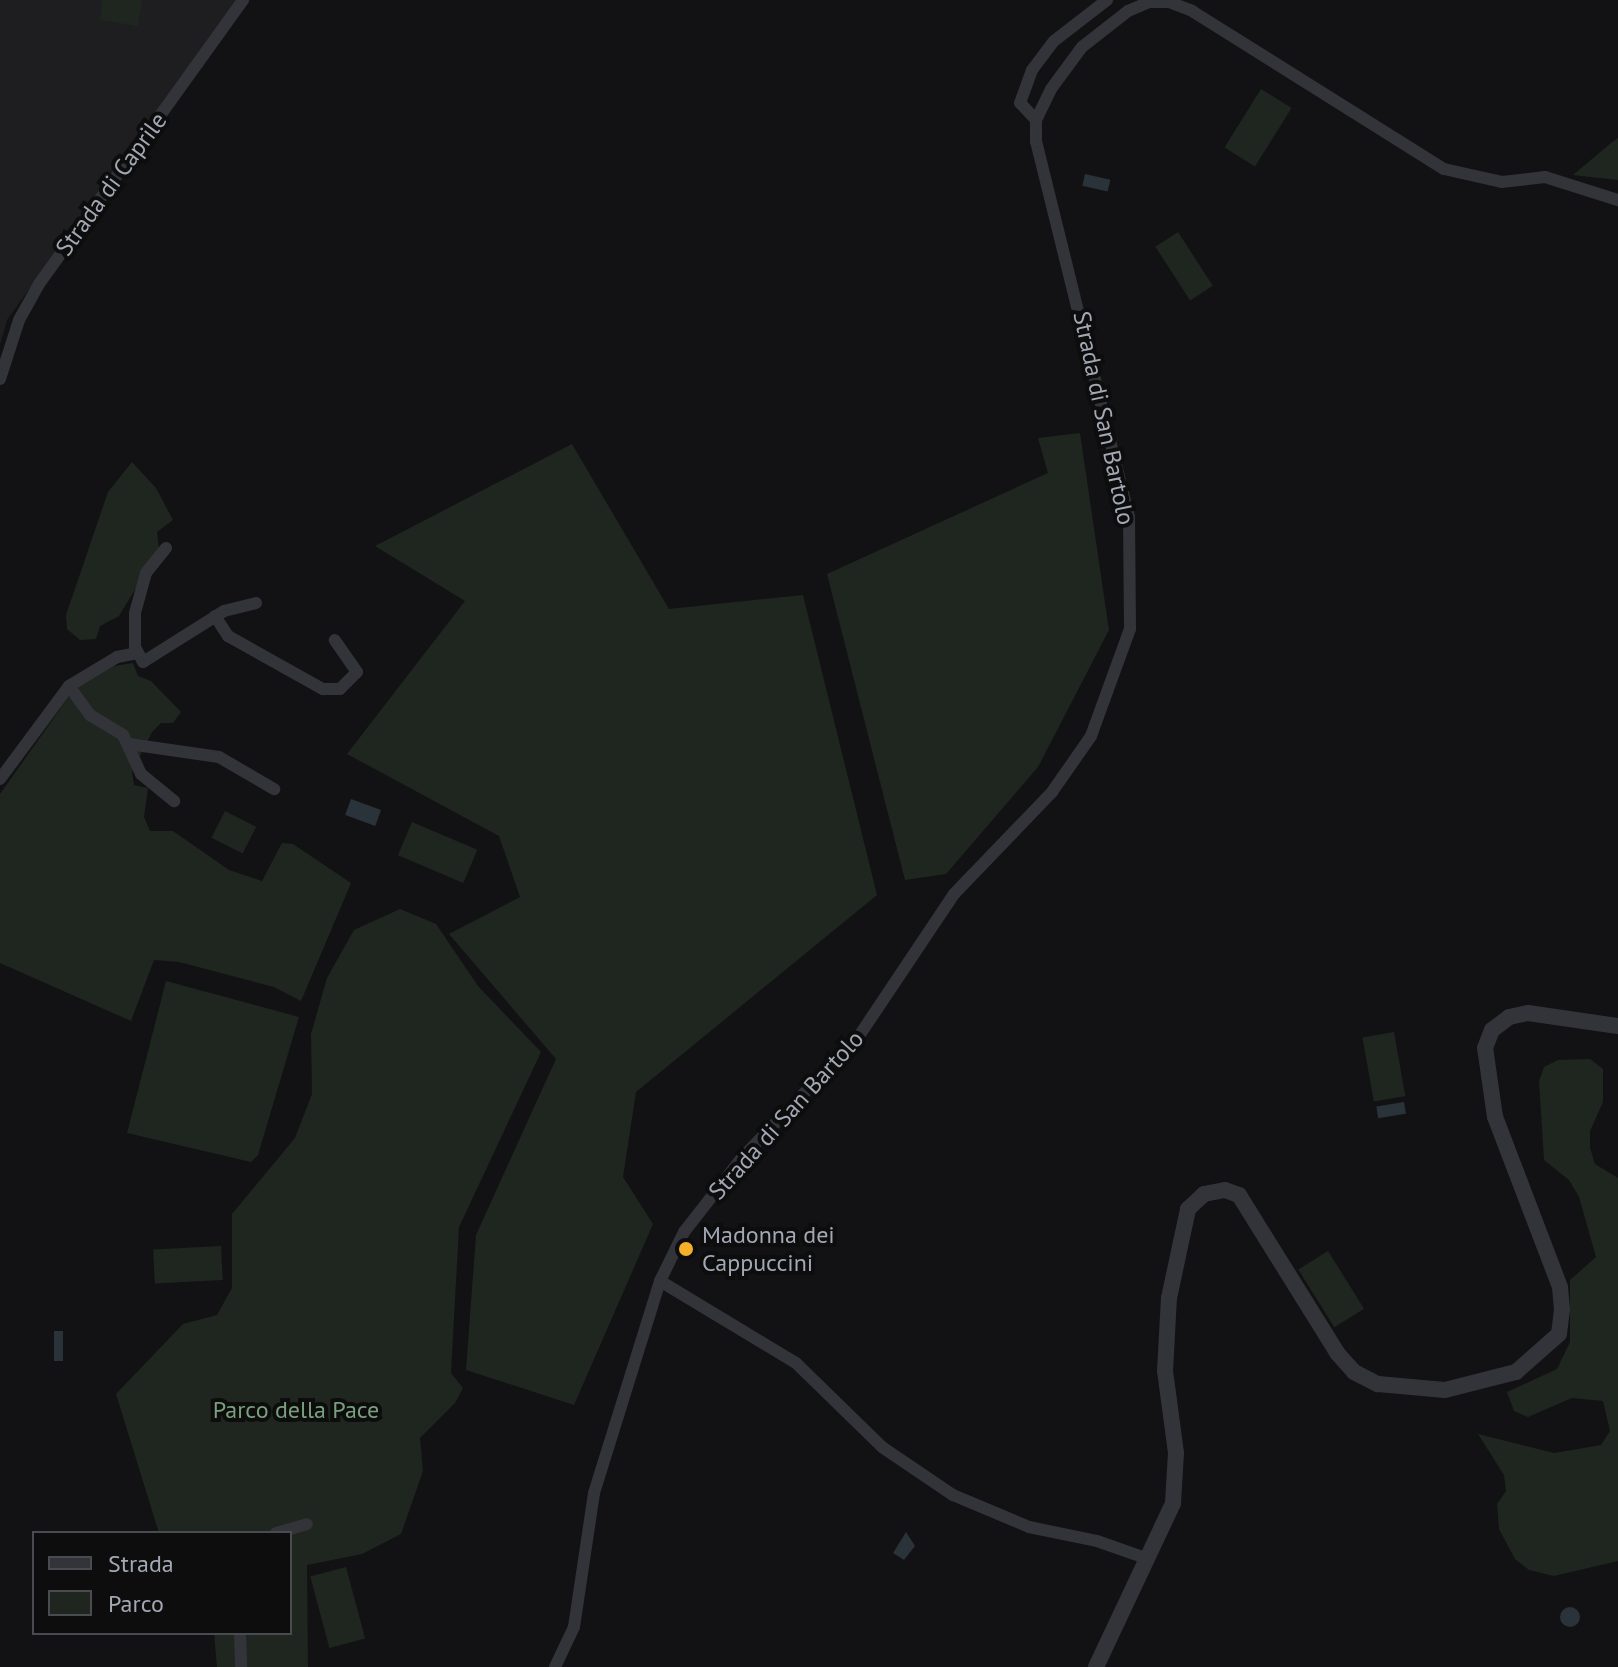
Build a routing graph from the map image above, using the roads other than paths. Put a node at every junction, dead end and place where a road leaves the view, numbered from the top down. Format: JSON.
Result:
{"nodes":[{"id":1,"x":243,"y":0,"type":"edge"},
{"id":2,"x":1107,"y":0,"type":"edge"},
{"id":3,"x":1036,"y":120,"type":"junction"},
{"id":4,"x":1618,"y":200,"type":"edge"},
{"id":5,"x":0,"y":379,"type":"edge"},
{"id":6,"x":166,"y":548,"type":"dead end"},
{"id":7,"x":256,"y":603,"type":"dead end"},
{"id":8,"x":215,"y":616,"type":"junction"},
{"id":9,"x":335,"y":640,"type":"dead end"},
{"id":10,"x":138,"y":653,"type":"junction"},
{"id":11,"x":69,"y":686,"type":"junction"},
{"id":12,"x":129,"y":744,"type":"junction"},
{"id":13,"x":0,"y":779,"type":"edge"},
{"id":14,"x":274,"y":789,"type":"dead end"},
{"id":15,"x":174,"y":801,"type":"dead end"},
{"id":16,"x":1618,"y":1026,"type":"edge"},
{"id":17,"x":660,"y":1281,"type":"junction"},
{"id":18,"x":307,"y":1524,"type":"dead end"},
{"id":19,"x":283,"y":1531,"type":"edge"},
{"id":20,"x":1148,"y":1559,"type":"junction"},
{"id":21,"x":240,"y":1635,"type":"edge"},
{"id":22,"x":241,"y":1667,"type":"edge"},
{"id":23,"x":555,"y":1667,"type":"edge"},
{"id":24,"x":1096,"y":1667,"type":"edge"}],
"edges":[{"from":1,"to":5,"type":"street","name":"Strada di Caprile"},
{"from":2,"to":3,"type":"street","name":"Strada di San Bartolo"},
{"from":3,"to":4,"type":"street"},
{"from":3,"to":17,"type":"street","name":"Strada di San Bartolo"},
{"from":6,"to":10,"type":"street"},
{"from":7,"to":8,"type":"street"},
{"from":8,"to":9,"type":"street"},
{"from":8,"to":10,"type":"street"},
{"from":10,"to":11,"type":"street"},
{"from":11,"to":12,"type":"street"},
{"from":11,"to":13,"type":"street"},
{"from":12,"to":14,"type":"street"},
{"from":12,"to":15,"type":"street"},
{"from":16,"to":20,"type":"street"},
{"from":17,"to":20,"type":"street"},
{"from":17,"to":23,"type":"street","name":"Strada di San Bartolo"},
{"from":18,"to":19,"type":"street"},
{"from":20,"to":24,"type":"street"},
{"from":21,"to":22,"type":"street"}]}
